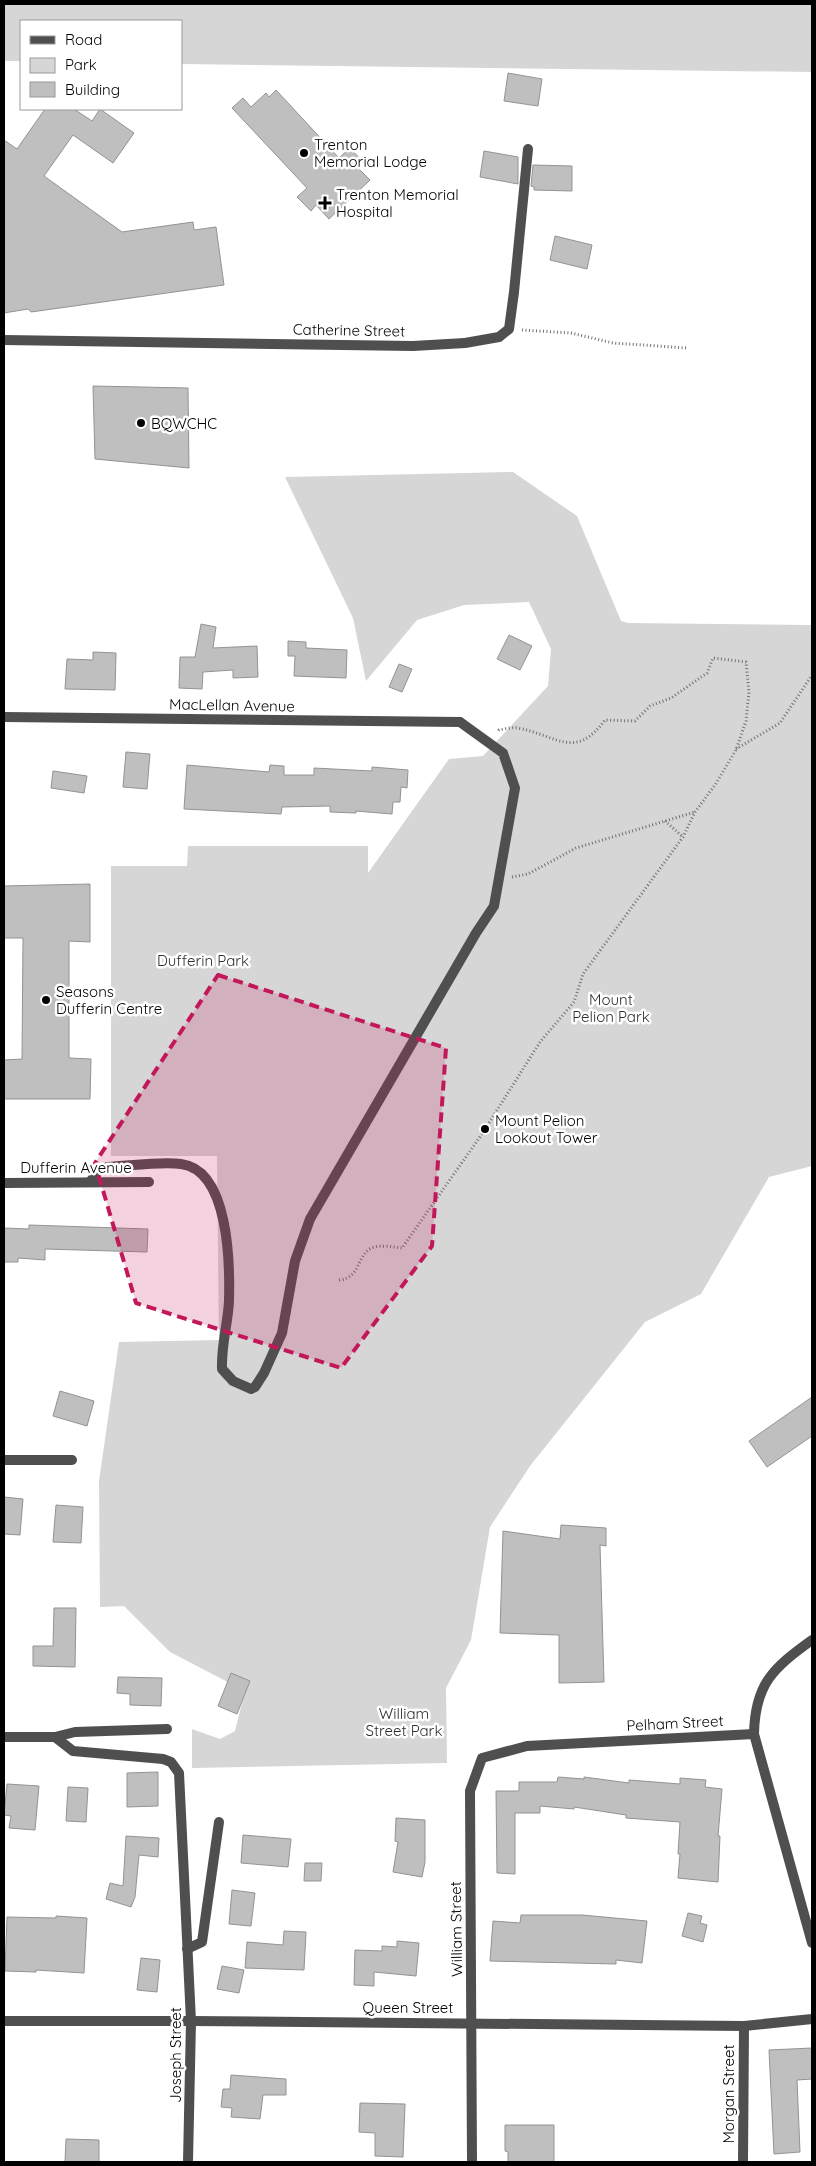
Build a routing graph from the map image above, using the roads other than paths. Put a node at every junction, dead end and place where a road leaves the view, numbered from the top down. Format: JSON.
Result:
{"nodes":[{"id":1,"x":528,"y":149,"type":"dead end"},
{"id":2,"x":4,"y":340,"type":"edge"},
{"id":3,"x":4,"y":717,"type":"edge"},
{"id":4,"x":90,"y":1182,"type":"junction"},
{"id":5,"x":149,"y":1182,"type":"dead end"},
{"id":6,"x":4,"y":1183,"type":"edge"},
{"id":7,"x":4,"y":1460,"type":"edge"},
{"id":8,"x":72,"y":1460,"type":"dead end"},
{"id":9,"x":812,"y":1640,"type":"edge"},
{"id":10,"x":166,"y":1729,"type":"dead end"},
{"id":11,"x":754,"y":1734,"type":"junction"},
{"id":12,"x":4,"y":1737,"type":"edge"},
{"id":13,"x":55,"y":1737,"type":"junction"},
{"id":14,"x":482,"y":1758,"type":"joint"},
{"id":15,"x":219,"y":1822,"type":"dead end"},
{"id":16,"x":812,"y":1943,"type":"edge"},
{"id":17,"x":188,"y":1949,"type":"junction"},
{"id":18,"x":812,"y":2019,"type":"edge"},
{"id":19,"x":4,"y":2021,"type":"edge"},
{"id":20,"x":191,"y":2021,"type":"junction"},
{"id":21,"x":472,"y":2023,"type":"junction"},
{"id":22,"x":744,"y":2026,"type":"junction"},
{"id":23,"x":188,"y":2162,"type":"edge"},
{"id":24,"x":472,"y":2162,"type":"edge"},
{"id":25,"x":743,"y":2162,"type":"edge"}],
"edges":[{"from":1,"to":2,"type":"street","name":"Catherine Street"},
{"from":3,"to":4,"type":"street","name":"MacLellan Avenue"},
{"from":4,"to":5,"type":"street","name":"Dufferin Avenue"},
{"from":4,"to":6,"type":"street","name":"Dufferin Avenue"},
{"from":7,"to":8,"type":"street"},
{"from":9,"to":11,"type":"street"},
{"from":10,"to":13,"type":"street"},
{"from":11,"to":14,"type":"street","name":"Pelham Street"},
{"from":11,"to":16,"type":"street"},
{"from":12,"to":13,"type":"street"},
{"from":13,"to":17,"type":"street","name":"Joseph Street"},
{"from":14,"to":21,"type":"street","name":"William Street"},
{"from":15,"to":17,"type":"street"},
{"from":17,"to":20,"type":"street","name":"Joseph Street"},
{"from":18,"to":22,"type":"street","name":"Queen Street"},
{"from":19,"to":20,"type":"street","name":"Queen Street"},
{"from":20,"to":21,"type":"street","name":"Queen Street"},
{"from":20,"to":23,"type":"street","name":"Joseph Street"},
{"from":21,"to":22,"type":"street","name":"Queen Street"},
{"from":21,"to":24,"type":"street","name":"William Street"},
{"from":22,"to":25,"type":"street","name":"Morgan Street"}]}
